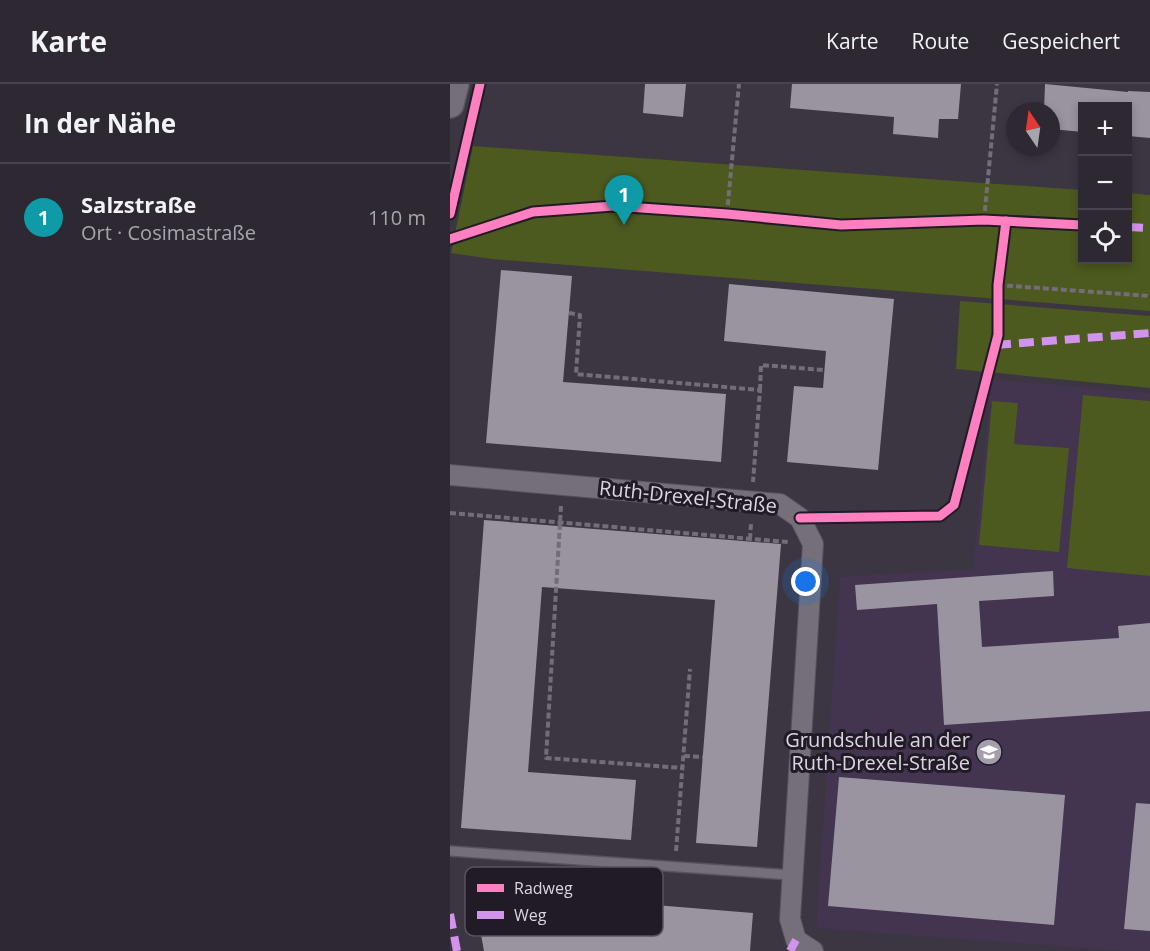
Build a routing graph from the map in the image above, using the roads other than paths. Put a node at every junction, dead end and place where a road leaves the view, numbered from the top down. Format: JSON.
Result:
{"nodes":[{"id":1,"x":455,"y":84,"type":"edge"},
{"id":2,"x":450,"y":104,"type":"edge"},
{"id":3,"x":450,"y":475,"type":"edge"},
{"id":4,"x":450,"y":851,"type":"edge"},
{"id":5,"x":792,"y":875,"type":"junction"},
{"id":6,"x":813,"y":951,"type":"edge"}],
"edges":[{"from":1,"to":2,"type":"main road"},
{"from":3,"to":5,"type":"street","name":"Ruth-Drexel-Straße"},
{"from":4,"to":5,"type":"lane"},
{"from":5,"to":6,"type":"street"}]}
